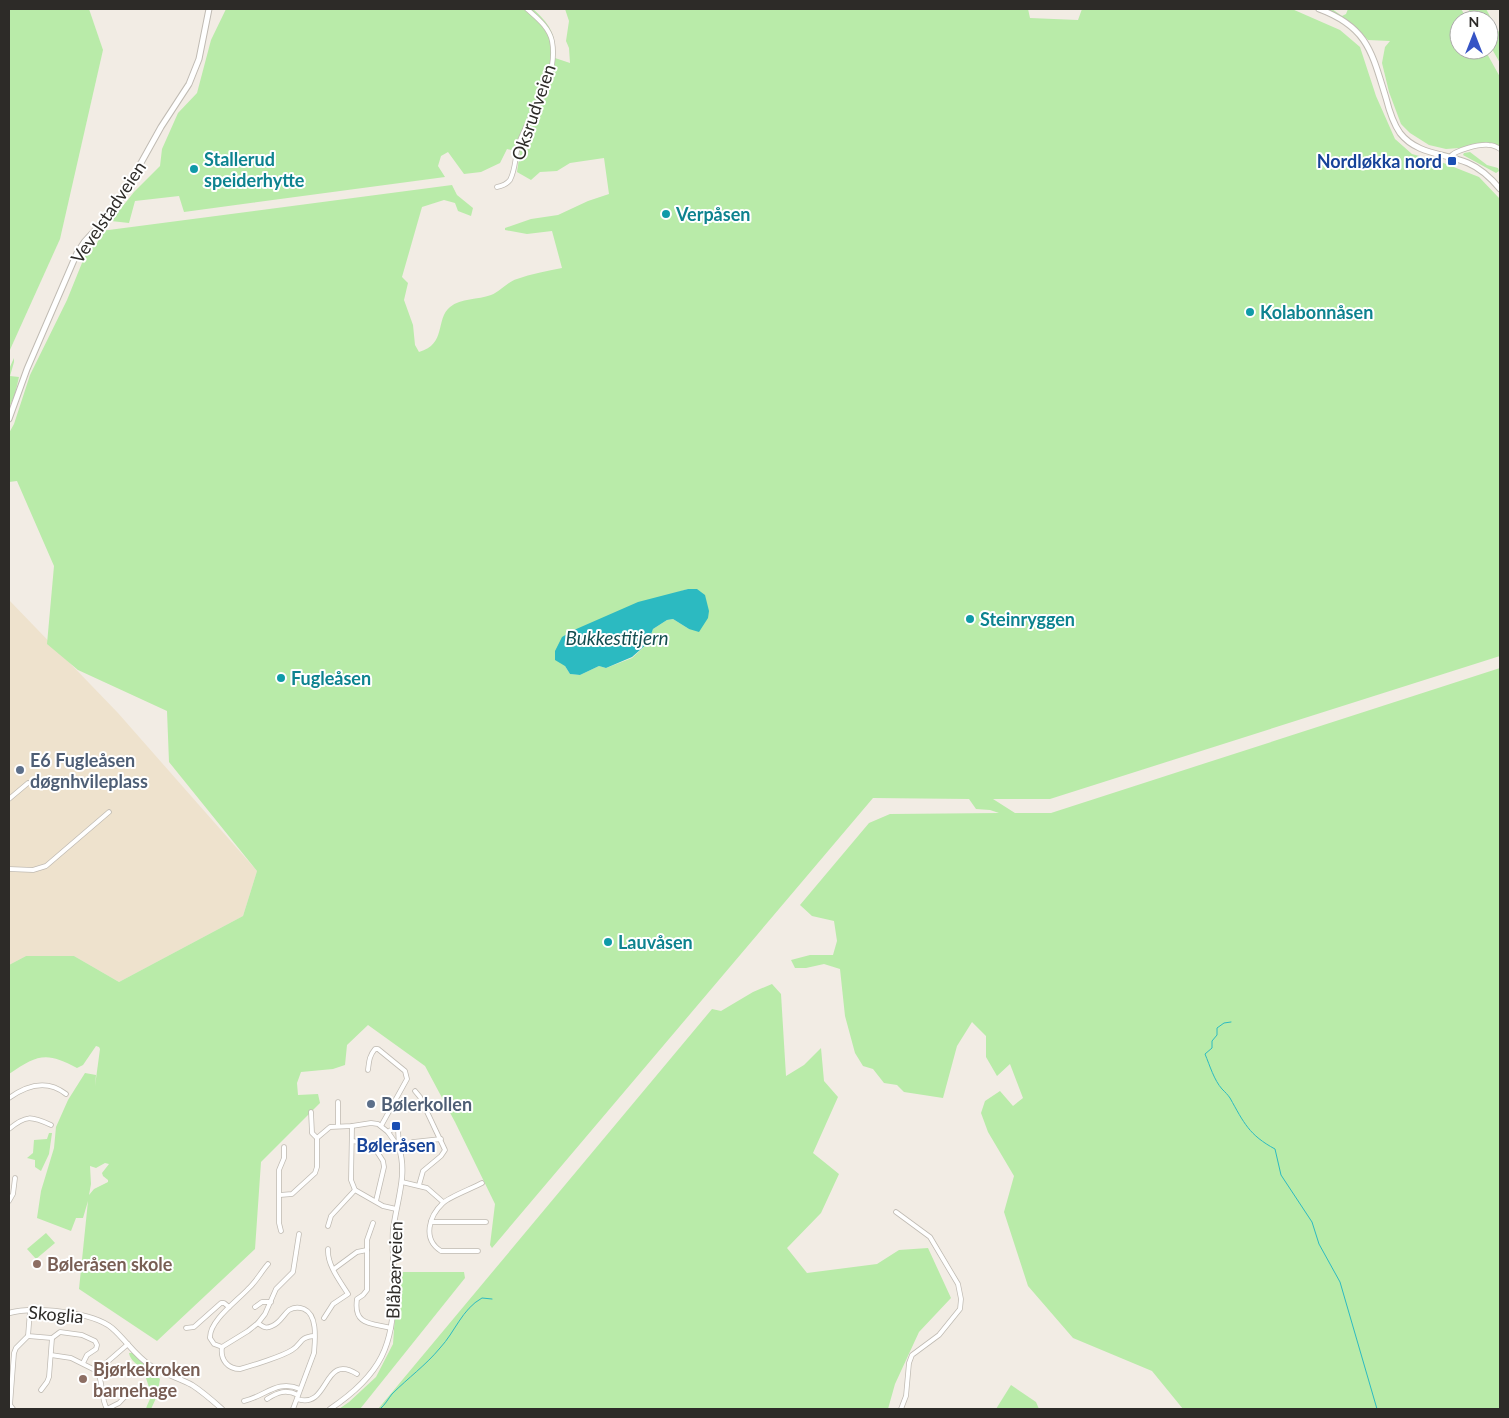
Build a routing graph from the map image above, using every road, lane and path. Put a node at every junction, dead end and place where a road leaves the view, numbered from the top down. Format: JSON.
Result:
{"nodes":[{"id":1,"x":210,"y":9,"type":"edge"},
{"id":2,"x":526,"y":9,"type":"edge"},
{"id":3,"x":1319,"y":9,"type":"edge"},
{"id":4,"x":1500,"y":149,"type":"edge"},
{"id":5,"x":1450,"y":157,"type":"junction"},
{"id":6,"x":497,"y":187,"type":"dead end"},
{"id":7,"x":1500,"y":189,"type":"edge"},
{"id":8,"x":9,"y":419,"type":"edge"},
{"id":9,"x":28,"y":783,"type":"dead end"},
{"id":10,"x":9,"y":799,"type":"edge"},
{"id":11,"x":109,"y":812,"type":"dead end"},
{"id":12,"x":9,"y":869,"type":"edge"},
{"id":13,"x":368,"y":1070,"type":"dead end"},
{"id":14,"x":415,"y":1091,"type":"dead end"},
{"id":15,"x":66,"y":1094,"type":"dead end"},
{"id":16,"x":9,"y":1098,"type":"edge"},
{"id":17,"x":338,"y":1102,"type":"dead end"},
{"id":18,"x":311,"y":1112,"type":"dead end"},
{"id":19,"x":51,"y":1125,"type":"dead end"},
{"id":20,"x":338,"y":1126,"type":"junction"},
{"id":21,"x":352,"y":1126,"type":"junction"},
{"id":22,"x":381,"y":1126,"type":"junction"},
{"id":23,"x":9,"y":1129,"type":"edge"},
{"id":24,"x":388,"y":1132,"type":"junction"},
{"id":25,"x":317,"y":1138,"type":"junction"},
{"id":26,"x":441,"y":1139,"type":"junction"},
{"id":27,"x":352,"y":1141,"type":"junction"},
{"id":28,"x":413,"y":1142,"type":"dead end"},
{"id":29,"x":284,"y":1148,"type":"dead end"},
{"id":30,"x":399,"y":1148,"type":"junction"},
{"id":31,"x":15,"y":1178,"type":"dead end"},
{"id":32,"x":402,"y":1182,"type":"junction"},
{"id":33,"x":482,"y":1183,"type":"dead end"},
{"id":34,"x":419,"y":1185,"type":"junction"},
{"id":35,"x":355,"y":1190,"type":"junction"},
{"id":36,"x":280,"y":1195,"type":"junction"},
{"id":37,"x":9,"y":1201,"type":"edge"},
{"id":38,"x":376,"y":1201,"type":"junction"},
{"id":39,"x":443,"y":1202,"type":"junction"},
{"id":40,"x":396,"y":1209,"type":"junction"},
{"id":41,"x":896,"y":1212,"type":"dead end"},
{"id":42,"x":431,"y":1222,"type":"junction"},
{"id":43,"x":486,"y":1222,"type":"dead end"},
{"id":44,"x":372,"y":1223,"type":"dead end"},
{"id":45,"x":328,"y":1226,"type":"dead end"},
{"id":46,"x":281,"y":1231,"type":"dead end"},
{"id":47,"x":299,"y":1234,"type":"dead end"},
{"id":48,"x":328,"y":1249,"type":"dead end"},
{"id":49,"x":366,"y":1250,"type":"junction"},
{"id":50,"x":478,"y":1251,"type":"dead end"},
{"id":51,"x":268,"y":1264,"type":"dead end"},
{"id":52,"x":334,"y":1269,"type":"junction"},
{"id":53,"x":348,"y":1294,"type":"junction"},
{"id":54,"x":357,"y":1299,"type":"junction"},
{"id":55,"x":271,"y":1302,"type":"junction"},
{"id":56,"x":229,"y":1307,"type":"junction"},
{"id":57,"x":255,"y":1307,"type":"dead end"},
{"id":58,"x":30,"y":1311,"type":"junction"},
{"id":59,"x":9,"y":1314,"type":"edge"},
{"id":60,"x":324,"y":1318,"type":"dead end"},
{"id":61,"x":258,"y":1323,"type":"junction"},
{"id":62,"x":186,"y":1328,"type":"dead end"},
{"id":63,"x":391,"y":1328,"type":"junction"},
{"id":64,"x":28,"y":1336,"type":"junction"},
{"id":65,"x":314,"y":1336,"type":"junction"},
{"id":66,"x":52,"y":1338,"type":"junction"},
{"id":67,"x":128,"y":1344,"type":"junction"},
{"id":68,"x":222,"y":1347,"type":"junction"},
{"id":69,"x":51,"y":1355,"type":"junction"},
{"id":70,"x":83,"y":1363,"type":"junction"},
{"id":71,"x":97,"y":1371,"type":"junction"},
{"id":72,"x":357,"y":1374,"type":"dead end"},
{"id":73,"x":132,"y":1389,"type":"dead end"},
{"id":74,"x":300,"y":1389,"type":"junction"},
{"id":75,"x":41,"y":1390,"type":"dead end"},
{"id":76,"x":297,"y":1397,"type":"junction"},
{"id":77,"x":267,"y":1399,"type":"dead end"},
{"id":78,"x":244,"y":1401,"type":"dead end"},
{"id":79,"x":9,"y":1405,"type":"edge"},
{"id":80,"x":13,"y":1409,"type":"edge"},
{"id":81,"x":107,"y":1409,"type":"edge"},
{"id":82,"x":220,"y":1409,"type":"edge"},
{"id":83,"x":293,"y":1409,"type":"edge"},
{"id":84,"x":330,"y":1409,"type":"edge"},
{"id":85,"x":900,"y":1409,"type":"edge"}],
"edges":[{"from":1,"to":8,"type":"main road","name":"Vevelstadveien"},
{"from":2,"to":6,"type":"street","name":"Oksrudveien"},
{"from":3,"to":5,"type":"main road"},
{"from":4,"to":5,"type":"street"},
{"from":5,"to":7,"type":"main road"},
{"from":9,"to":10,"type":"street"},
{"from":11,"to":12,"type":"street"},
{"from":13,"to":22,"type":"street"},
{"from":14,"to":26,"type":"street"},
{"from":15,"to":16,"type":"street"},
{"from":17,"to":20,"type":"street"},
{"from":18,"to":25,"type":"street"},
{"from":19,"to":23,"type":"street"},
{"from":20,"to":21,"type":"street"},
{"from":20,"to":25,"type":"street"},
{"from":21,"to":22,"type":"street","name":"Blåbærveien"},
{"from":21,"to":27,"type":"street"},
{"from":22,"to":24,"type":"street","name":"Blåbærveien"},
{"from":24,"to":30,"type":"street","name":"Blåbærveien"},
{"from":24,"to":30,"type":"street"},
{"from":25,"to":36,"type":"street"},
{"from":26,"to":28,"type":"street"},
{"from":26,"to":34,"type":"street"},
{"from":27,"to":35,"type":"street"},
{"from":27,"to":38,"type":"street"},
{"from":29,"to":36,"type":"street"},
{"from":30,"to":32,"type":"street","name":"Blåbærveien"},
{"from":31,"to":37,"type":"street"},
{"from":32,"to":34,"type":"street"},
{"from":32,"to":40,"type":"street","name":"Blåbærveien"},
{"from":33,"to":39,"type":"street"},
{"from":34,"to":39,"type":"street"},
{"from":35,"to":38,"type":"street"},
{"from":35,"to":45,"type":"street"},
{"from":36,"to":46,"type":"street"},
{"from":38,"to":40,"type":"street"},
{"from":39,"to":42,"type":"street"},
{"from":40,"to":63,"type":"street","name":"Blåbærveien"},
{"from":41,"to":85,"type":"street"},
{"from":42,"to":43,"type":"street"},
{"from":42,"to":50,"type":"street"},
{"from":44,"to":49,"type":"street"},
{"from":47,"to":55,"type":"street"},
{"from":48,"to":52,"type":"street"},
{"from":49,"to":52,"type":"street"},
{"from":49,"to":54,"type":"street"},
{"from":51,"to":56,"type":"street"},
{"from":52,"to":53,"type":"street"},
{"from":53,"to":54,"type":"street"},
{"from":53,"to":60,"type":"street"},
{"from":54,"to":63,"type":"street"},
{"from":55,"to":57,"type":"street"},
{"from":55,"to":61,"type":"street"},
{"from":56,"to":62,"type":"street"},
{"from":56,"to":68,"type":"street"},
{"from":58,"to":59,"type":"street","name":"Skoglia"},
{"from":58,"to":64,"type":"street"},
{"from":58,"to":67,"type":"street","name":"Skoglia"},
{"from":61,"to":65,"type":"street"},
{"from":61,"to":68,"type":"street"},
{"from":63,"to":84,"type":"street","name":"Blåbærveien"},
{"from":64,"to":66,"type":"street"},
{"from":64,"to":79,"type":"street"},
{"from":65,"to":68,"type":"street"},
{"from":65,"to":74,"type":"street"},
{"from":66,"to":69,"type":"street"},
{"from":66,"to":70,"type":"street"},
{"from":67,"to":71,"type":"street"},
{"from":67,"to":82,"type":"street","name":"Skoglia"},
{"from":69,"to":70,"type":"street"},
{"from":69,"to":75,"type":"street"},
{"from":70,"to":71,"type":"street"},
{"from":71,"to":81,"type":"street"},
{"from":72,"to":76,"type":"street"},
{"from":73,"to":81,"type":"street"},
{"from":74,"to":76,"type":"street"},
{"from":74,"to":78,"type":"street"},
{"from":76,"to":77,"type":"street"},
{"from":76,"to":83,"type":"street"},
{"from":79,"to":80,"type":"street"}]}
